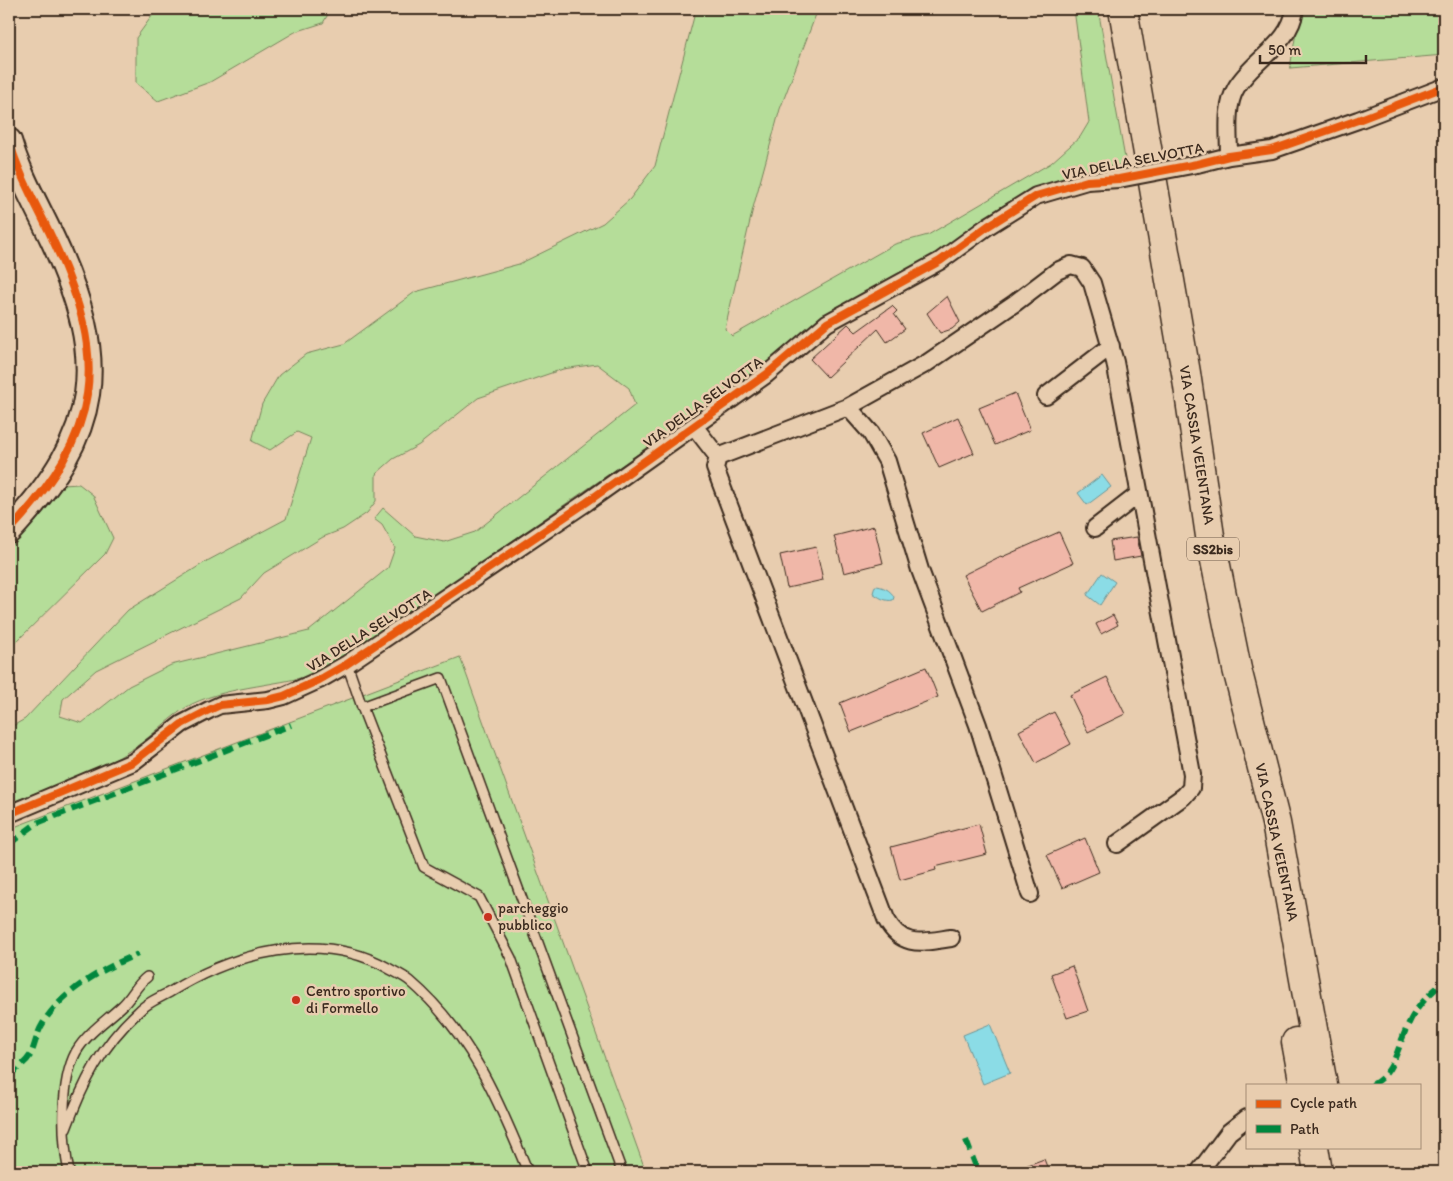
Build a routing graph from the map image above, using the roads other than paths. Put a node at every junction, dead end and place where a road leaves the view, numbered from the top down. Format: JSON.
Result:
{"nodes":[{"id":1,"x":1105,"y":9,"type":"edge"},
{"id":2,"x":1123,"y":9,"type":"edge"},
{"id":3,"x":1295,"y":9,"type":"edge"},
{"id":4,"x":1444,"y":87,"type":"edge"},
{"id":5,"x":9,"y":141,"type":"edge"},
{"id":6,"x":1229,"y":156,"type":"junction"},
{"id":7,"x":1111,"y":346,"type":"junction"},
{"id":8,"x":1046,"y":396,"type":"dead end"},
{"id":9,"x":848,"y":408,"type":"junction"},
{"id":10,"x":694,"y":426,"type":"junction"},
{"id":11,"x":718,"y":458,"type":"junction"},
{"id":12,"x":1139,"y":494,"type":"junction"},
{"id":13,"x":1095,"y":528,"type":"dead end"},
{"id":14,"x":9,"y":531,"type":"edge"},
{"id":15,"x":346,"y":664,"type":"junction"},
{"id":16,"x":362,"y":707,"type":"junction"},
{"id":17,"x":9,"y":814,"type":"edge"},
{"id":18,"x":1117,"y":844,"type":"dead end"},
{"id":19,"x":1030,"y":894,"type":"dead end"},
{"id":20,"x":951,"y":938,"type":"dead end"},
{"id":21,"x":146,"y":977,"type":"dead end"},
{"id":22,"x":1304,"y":1084,"type":"edge"},
{"id":23,"x":1323,"y":1084,"type":"edge"},
{"id":24,"x":1246,"y":1119,"type":"edge"},
{"id":25,"x":66,"y":1129,"type":"junction"},
{"id":26,"x":1314,"y":1148,"type":"edge"},
{"id":27,"x":1334,"y":1148,"type":"edge"},
{"id":28,"x":69,"y":1172,"type":"edge"},
{"id":29,"x":528,"y":1172,"type":"edge"},
{"id":30,"x":588,"y":1172,"type":"edge"},
{"id":31,"x":622,"y":1172,"type":"edge"},
{"id":32,"x":1198,"y":1172,"type":"edge"},
{"id":33,"x":1318,"y":1172,"type":"edge"},
{"id":34,"x":1338,"y":1172,"type":"edge"}],
"edges":[{"from":1,"to":22,"type":"highway","name":"VIA CASSIA VEIENTANA","number":"SS2bis"},
{"from":2,"to":23,"type":"highway","name":"VIA CASSIA VEIENTANA","number":"SS2bis"},
{"from":3,"to":6,"type":"street"},
{"from":4,"to":6,"type":"street","name":"VIA DELLA SELVOTTA"},
{"from":5,"to":14,"type":"street"},
{"from":6,"to":10,"type":"street","name":"VIA DELLA SELVOTTA","bridge":true},
{"from":7,"to":8,"type":"street"},
{"from":7,"to":9,"type":"street"},
{"from":7,"to":12,"type":"street"},
{"from":9,"to":11,"type":"street"},
{"from":9,"to":19,"type":"street"},
{"from":10,"to":11,"type":"street"},
{"from":10,"to":15,"type":"street","name":"VIA DELLA SELVOTTA"},
{"from":11,"to":20,"type":"street"},
{"from":12,"to":13,"type":"street"},
{"from":12,"to":18,"type":"street"},
{"from":15,"to":16,"type":"lane"},
{"from":15,"to":17,"type":"street","name":"VIA DELLA SELVOTTA"},
{"from":16,"to":30,"type":"lane"},
{"from":16,"to":31,"type":"lane"},
{"from":21,"to":25,"type":"lane"},
{"from":24,"to":32,"type":"street"},
{"from":25,"to":28,"type":"lane"},
{"from":25,"to":29,"type":"lane"},
{"from":26,"to":33,"type":"highway"},
{"from":27,"to":34,"type":"highway"}]}
